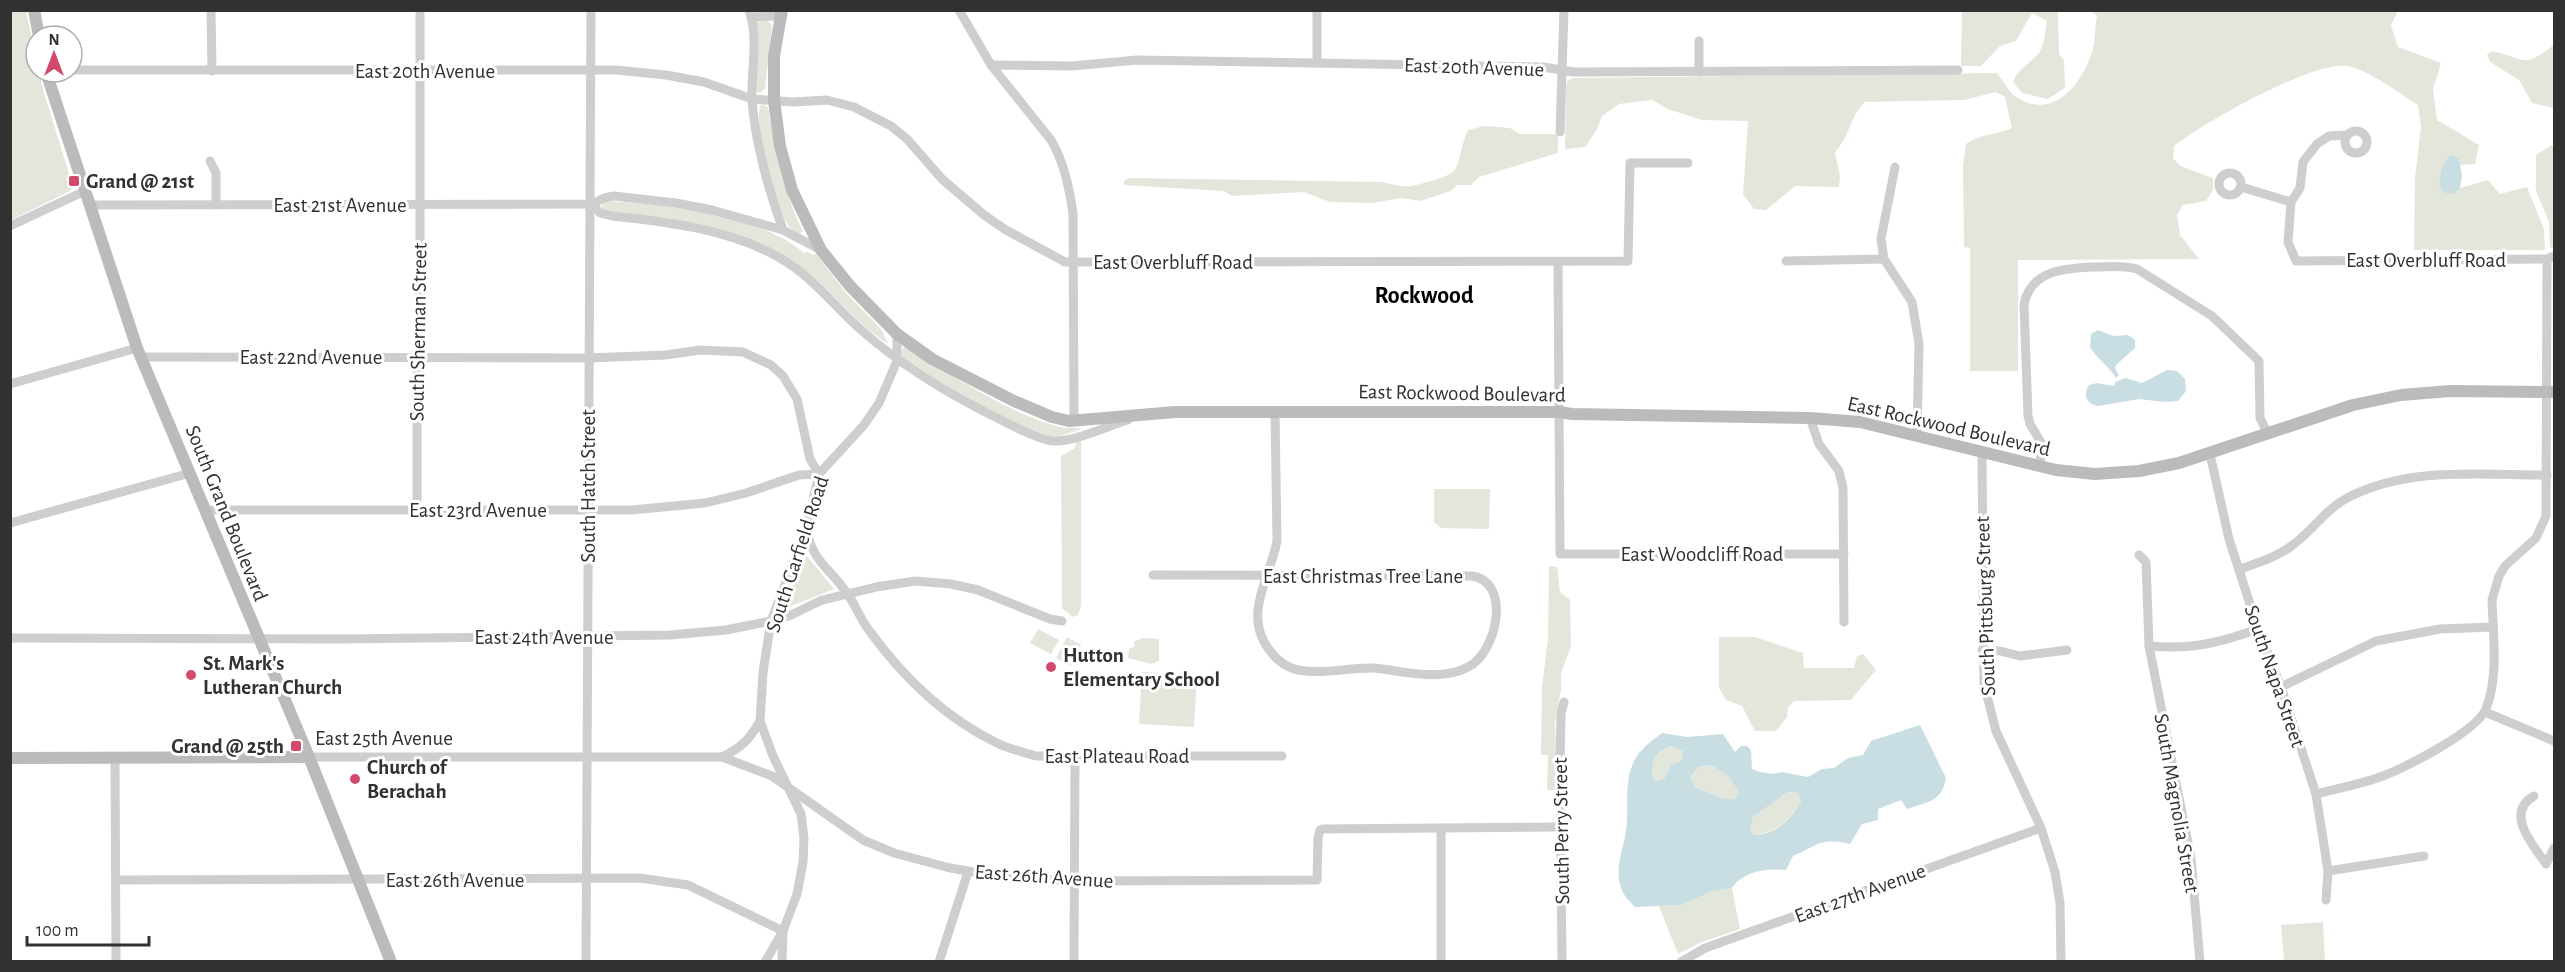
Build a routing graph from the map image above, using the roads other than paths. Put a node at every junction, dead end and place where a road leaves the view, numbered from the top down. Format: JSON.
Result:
{"nodes":[{"id":1,"x":211,"y":10,"type":"edge"},
{"id":2,"x":420,"y":10,"type":"edge"},
{"id":3,"x":591,"y":10,"type":"edge"},
{"id":4,"x":959,"y":10,"type":"edge"},
{"id":5,"x":1317,"y":10,"type":"edge"},
{"id":6,"x":1564,"y":10,"type":"edge"},
{"id":7,"x":781,"y":13,"type":"edge"},
{"id":8,"x":750,"y":14,"type":"edge"},
{"id":9,"x":1699,"y":41,"type":"dead end"},
{"id":10,"x":1317,"y":63,"type":"junction"},
{"id":11,"x":991,"y":65,"type":"junction"},
{"id":12,"x":84,"y":70,"type":"edge"},
{"id":13,"x":1562,"y":70,"type":"junction"},
{"id":14,"x":1958,"y":70,"type":"dead end"},
{"id":15,"x":212,"y":71,"type":"junction"},
{"id":16,"x":420,"y":71,"type":"junction"},
{"id":17,"x":591,"y":71,"type":"junction"},
{"id":18,"x":1699,"y":72,"type":"junction"},
{"id":19,"x":50,"y":84,"type":"edge"},
{"id":20,"x":752,"y":99,"type":"junction"},
{"id":21,"x":774,"y":100,"type":"junction"},
{"id":22,"x":1560,"y":132,"type":"dead end"},
{"id":23,"x":2347,"y":135,"type":"dead end"},
{"id":24,"x":210,"y":161,"type":"dead end"},
{"id":25,"x":1688,"y":163,"type":"dead end"},
{"id":26,"x":1895,"y":167,"type":"dead end"},
{"id":27,"x":2241,"y":187,"type":"dead end"},
{"id":28,"x":85,"y":191,"type":"junction"},
{"id":29,"x":2291,"y":202,"type":"junction"},
{"id":30,"x":591,"y":204,"type":"junction"},
{"id":31,"x":89,"y":205,"type":"junction"},
{"id":32,"x":216,"y":205,"type":"junction"},
{"id":33,"x":419,"y":205,"type":"junction"},
{"id":34,"x":10,"y":226,"type":"edge"},
{"id":35,"x":783,"y":230,"type":"junction"},
{"id":36,"x":821,"y":250,"type":"junction"},
{"id":37,"x":2551,"y":257,"type":"edge"},
{"id":38,"x":1884,"y":258,"type":"junction"},
{"id":39,"x":1558,"y":261,"type":"junction"},
{"id":40,"x":1786,"y":261,"type":"dead end"},
{"id":41,"x":1073,"y":262,"type":"junction"},
{"id":42,"x":897,"y":334,"type":"junction"},
{"id":43,"x":139,"y":353,"type":"junction"},
{"id":44,"x":417,"y":357,"type":"junction"},
{"id":45,"x":589,"y":358,"type":"junction"},
{"id":46,"x":897,"y":361,"type":"junction"},
{"id":47,"x":10,"y":384,"type":"edge"},
{"id":48,"x":2551,"y":392,"type":"edge"},
{"id":49,"x":1275,"y":412,"type":"junction"},
{"id":50,"x":1559,"y":412,"type":"junction"},
{"id":51,"x":1144,"y":415,"type":"junction"},
{"id":52,"x":1809,"y":418,"type":"junction"},
{"id":53,"x":1074,"y":421,"type":"junction"},
{"id":54,"x":2267,"y":430,"type":"junction"},
{"id":55,"x":1917,"y":436,"type":"junction"},
{"id":56,"x":1982,"y":452,"type":"junction"},
{"id":57,"x":2210,"y":454,"type":"junction"},
{"id":58,"x":2040,"y":461,"type":"junction"},
{"id":59,"x":190,"y":473,"type":"junction"},
{"id":60,"x":819,"y":474,"type":"junction"},
{"id":61,"x":2547,"y":475,"type":"junction"},
{"id":62,"x":205,"y":510,"type":"junction"},
{"id":63,"x":417,"y":510,"type":"junction"},
{"id":64,"x":588,"y":511,"type":"junction"},
{"id":65,"x":10,"y":523,"type":"edge"},
{"id":66,"x":806,"y":529,"type":"junction"},
{"id":67,"x":1844,"y":554,"type":"junction"},
{"id":68,"x":2139,"y":555,"type":"dead end"},
{"id":69,"x":2240,"y":569,"type":"junction"},
{"id":70,"x":1153,"y":575,"type":"dead end"},
{"id":71,"x":1268,"y":576,"type":"junction"},
{"id":72,"x":847,"y":593,"type":"junction"},
{"id":73,"x":771,"y":621,"type":"junction"},
{"id":74,"x":1062,"y":621,"type":"dead end"},
{"id":75,"x":1844,"y":622,"type":"dead end"},
{"id":76,"x":2493,"y":627,"type":"junction"},
{"id":77,"x":2258,"y":629,"type":"junction"},
{"id":78,"x":587,"y":637,"type":"junction"},
{"id":79,"x":10,"y":638,"type":"edge"},
{"id":80,"x":258,"y":639,"type":"junction"},
{"id":81,"x":2149,"y":646,"type":"junction"},
{"id":82,"x":1982,"y":650,"type":"junction"},
{"id":83,"x":2067,"y":650,"type":"dead end"},
{"id":84,"x":2281,"y":687,"type":"junction"},
{"id":85,"x":1564,"y":702,"type":"dead end"},
{"id":86,"x":2485,"y":712,"type":"junction"},
{"id":87,"x":760,"y":721,"type":"junction"},
{"id":88,"x":2554,"y":741,"type":"edge"},
{"id":89,"x":1075,"y":755,"type":"junction"},
{"id":90,"x":1282,"y":756,"type":"dead end"},
{"id":91,"x":309,"y":757,"type":"junction"},
{"id":92,"x":722,"y":757,"type":"junction"},
{"id":93,"x":10,"y":758,"type":"edge"},
{"id":94,"x":115,"y":758,"type":"junction"},
{"id":95,"x":586,"y":758,"type":"junction"},
{"id":96,"x":791,"y":790,"type":"junction"},
{"id":97,"x":2316,"y":794,"type":"junction"},
{"id":98,"x":2534,"y":796,"type":"dead end"},
{"id":99,"x":1561,"y":827,"type":"junction"},
{"id":100,"x":1441,"y":828,"type":"junction"},
{"id":101,"x":2041,"y":828,"type":"junction"},
{"id":102,"x":2554,"y":848,"type":"edge"},
{"id":103,"x":2424,"y":856,"type":"dead end"},
{"id":104,"x":2328,"y":871,"type":"junction"},
{"id":105,"x":968,"y":872,"type":"junction"},
{"id":106,"x":587,"y":879,"type":"junction"},
{"id":107,"x":116,"y":880,"type":"junction"},
{"id":108,"x":357,"y":880,"type":"junction"},
{"id":109,"x":1074,"y":881,"type":"junction"},
{"id":110,"x":2326,"y":900,"type":"dead end"},
{"id":111,"x":783,"y":932,"type":"junction"},
{"id":112,"x":116,"y":962,"type":"edge"},
{"id":113,"x":391,"y":962,"type":"edge"},
{"id":114,"x":586,"y":962,"type":"edge"},
{"id":115,"x":765,"y":962,"type":"edge"},
{"id":116,"x":782,"y":962,"type":"edge"},
{"id":117,"x":939,"y":962,"type":"edge"},
{"id":118,"x":1074,"y":962,"type":"edge"},
{"id":119,"x":1441,"y":962,"type":"edge"},
{"id":120,"x":1562,"y":962,"type":"edge"},
{"id":121,"x":1681,"y":962,"type":"edge"},
{"id":122,"x":2061,"y":962,"type":"edge"},
{"id":123,"x":2200,"y":962,"type":"edge"}],
"edges":[{"from":1,"to":15,"type":"street"},
{"from":2,"to":16,"type":"street","name":"South Sherman Street"},
{"from":3,"to":17,"type":"street","name":"South Hatch Street"},
{"from":4,"to":11,"type":"street"},
{"from":5,"to":10,"type":"street"},
{"from":6,"to":13,"type":"street"},
{"from":7,"to":8,"type":"street"},
{"from":7,"to":21,"type":"street","name":"East Rockwood Boulevard"},
{"from":8,"to":20,"type":"street"},
{"from":9,"to":18,"type":"street"},
{"from":10,"to":11,"type":"street","name":"East 20th Avenue"},
{"from":10,"to":13,"type":"street","name":"East 20th Avenue"},
{"from":11,"to":41,"type":"street"},
{"from":12,"to":15,"type":"street","name":"East 20th Avenue"},
{"from":13,"to":18,"type":"street","name":"East 20th Avenue"},
{"from":13,"to":22,"type":"street"},
{"from":14,"to":18,"type":"street","name":"East 20th Avenue"},
{"from":15,"to":16,"type":"street","name":"East 20th Avenue"},
{"from":16,"to":17,"type":"street","name":"East 20th Avenue"},
{"from":16,"to":33,"type":"street","name":"South Sherman Street"},
{"from":17,"to":20,"type":"street","name":"East 20th Avenue"},
{"from":17,"to":30,"type":"street","name":"South Hatch Street"},
{"from":19,"to":28,"type":"street","name":"South Grand Boulevard"},
{"from":20,"to":21,"type":"street","name":"East 20th Avenue"},
{"from":20,"to":35,"type":"street"},
{"from":21,"to":36,"type":"street","name":"East Rockwood Boulevard"},
{"from":21,"to":41,"type":"street","name":"East Overbluff Road"},
{"from":23,"to":29,"type":"street"},
{"from":24,"to":32,"type":"street"},
{"from":25,"to":39,"type":"street","name":"East Overbluff Road"},
{"from":26,"to":38,"type":"street"},
{"from":27,"to":29,"type":"street"},
{"from":28,"to":31,"type":"street","name":"South Grand Boulevard"},
{"from":28,"to":34,"type":"street"},
{"from":29,"to":37,"type":"street","name":"East Overbluff Road"},
{"from":30,"to":33,"type":"street","name":"East 21st Avenue"},
{"from":30,"to":35,"type":"street","name":"East 21st Avenue"},
{"from":30,"to":45,"type":"street","name":"South Hatch Street"},
{"from":30,"to":46,"type":"street","name":"East Rockwood Boulevard"},
{"from":31,"to":32,"type":"street","name":"East 21st Avenue"},
{"from":31,"to":43,"type":"street","name":"South Grand Boulevard"},
{"from":32,"to":33,"type":"street","name":"East 21st Avenue"},
{"from":33,"to":44,"type":"street","name":"South Sherman Street"},
{"from":35,"to":36,"type":"street","name":"East 21st Avenue"},
{"from":36,"to":42,"type":"street","name":"East Rockwood Boulevard"},
{"from":37,"to":48,"type":"street"},
{"from":38,"to":40,"type":"street"},
{"from":38,"to":55,"type":"street"},
{"from":39,"to":41,"type":"street","name":"East Overbluff Road"},
{"from":39,"to":50,"type":"street"},
{"from":41,"to":53,"type":"street"},
{"from":42,"to":46,"type":"street","name":"South Garfield Road"},
{"from":42,"to":53,"type":"street","name":"East Rockwood Boulevard"},
{"from":43,"to":44,"type":"street","name":"East 22nd Avenue"},
{"from":43,"to":47,"type":"street","name":"East 22nd Avenue"},
{"from":43,"to":59,"type":"street","name":"South Grand Boulevard"},
{"from":44,"to":45,"type":"street","name":"East 22nd Avenue"},
{"from":44,"to":63,"type":"street","name":"South Sherman Street"},
{"from":45,"to":60,"type":"street"},
{"from":45,"to":64,"type":"street","name":"South Hatch Street"},
{"from":46,"to":51,"type":"street","name":"East Rockwood Boulevard"},
{"from":46,"to":60,"type":"street","name":"South Garfield Road"},
{"from":48,"to":54,"type":"street","name":"East Rockwood Boulevard"},
{"from":48,"to":61,"type":"street"},
{"from":49,"to":50,"type":"street","name":"East Rockwood Boulevard"},
{"from":49,"to":51,"type":"street","name":"East Rockwood Boulevard"},
{"from":49,"to":71,"type":"street"},
{"from":50,"to":52,"type":"street","name":"East Rockwood Boulevard"},
{"from":50,"to":67,"type":"street","name":"East Woodcliff Road"},
{"from":51,"to":53,"type":"street","name":"East Rockwood Boulevard"},
{"from":52,"to":55,"type":"street","name":"East Rockwood Boulevard"},
{"from":52,"to":67,"type":"street"},
{"from":54,"to":57,"type":"street","name":"East Rockwood Boulevard"},
{"from":54,"to":58,"type":"street"},
{"from":55,"to":56,"type":"street","name":"East Rockwood Boulevard"},
{"from":56,"to":58,"type":"street","name":"East Rockwood Boulevard"},
{"from":56,"to":82,"type":"street","name":"South Pittsburg Street"},
{"from":57,"to":58,"type":"street","name":"East Rockwood Boulevard"},
{"from":57,"to":69,"type":"street","name":"South Napa Street"},
{"from":59,"to":62,"type":"street","name":"South Grand Boulevard"},
{"from":59,"to":65,"type":"street"},
{"from":60,"to":64,"type":"street","name":"East 23rd Avenue"},
{"from":60,"to":66,"type":"street","name":"South Garfield Road"},
{"from":61,"to":69,"type":"street"},
{"from":61,"to":76,"type":"street"},
{"from":62,"to":63,"type":"street","name":"East 23rd Avenue"},
{"from":62,"to":80,"type":"street","name":"South Grand Boulevard"},
{"from":63,"to":64,"type":"street","name":"East 23rd Avenue"},
{"from":64,"to":78,"type":"street","name":"South Hatch Street"},
{"from":66,"to":72,"type":"street","name":"East Plateau Road"},
{"from":66,"to":73,"type":"street","name":"South Garfield Road"},
{"from":67,"to":75,"type":"street"},
{"from":68,"to":81,"type":"street","name":"South Magnolia Street"},
{"from":69,"to":77,"type":"street","name":"South Napa Street"},
{"from":70,"to":71,"type":"street","name":"East Christmas Tree Lane"},
{"from":71,"to":71,"type":"street","name":"East Christmas Tree Lane"},
{"from":72,"to":73,"type":"street","name":"East 24th Avenue"},
{"from":72,"to":74,"type":"street","name":"East 24th Avenue"},
{"from":72,"to":89,"type":"street","name":"East Plateau Road"},
{"from":73,"to":78,"type":"street","name":"East 24th Avenue"},
{"from":73,"to":87,"type":"street","name":"South Garfield Road"},
{"from":76,"to":84,"type":"street"},
{"from":76,"to":86,"type":"street"},
{"from":77,"to":81,"type":"street"},
{"from":77,"to":84,"type":"street","name":"South Napa Street"},
{"from":78,"to":80,"type":"street","name":"East 24th Avenue"},
{"from":78,"to":95,"type":"street","name":"South Hatch Street"},
{"from":79,"to":80,"type":"street","name":"East 24th Avenue"},
{"from":80,"to":91,"type":"street","name":"South Grand Boulevard"},
{"from":81,"to":123,"type":"street","name":"South Magnolia Street"},
{"from":82,"to":83,"type":"street"},
{"from":82,"to":101,"type":"street","name":"South Pittsburg Street"},
{"from":84,"to":97,"type":"street","name":"South Napa Street"},
{"from":85,"to":99,"type":"street","name":"South Perry Street"},
{"from":86,"to":88,"type":"street"},
{"from":86,"to":97,"type":"street"},
{"from":87,"to":92,"type":"street"},
{"from":87,"to":96,"type":"street","name":"South Garfield Road"},
{"from":89,"to":90,"type":"street","name":"East Plateau Road"},
{"from":89,"to":109,"type":"street"},
{"from":91,"to":94,"type":"street","name":"East 25th Avenue"},
{"from":91,"to":95,"type":"street","name":"East 25th Avenue"},
{"from":91,"to":108,"type":"street","name":"South Grand Boulevard"},
{"from":92,"to":95,"type":"street","name":"East 25th Avenue"},
{"from":92,"to":96,"type":"street","name":"East 25th Avenue"},
{"from":93,"to":94,"type":"street","name":"East 25th Avenue"},
{"from":94,"to":107,"type":"street"},
{"from":95,"to":106,"type":"street","name":"South Hatch Street"},
{"from":96,"to":105,"type":"street","name":"East 26th Avenue"},
{"from":96,"to":111,"type":"street","name":"South Garfield Road"},
{"from":97,"to":104,"type":"street","name":"South Napa Street"},
{"from":98,"to":102,"type":"street"},
{"from":99,"to":100,"type":"street"},
{"from":99,"to":120,"type":"street","name":"South Perry Street"},
{"from":100,"to":109,"type":"street","name":"East 26th Avenue"},
{"from":100,"to":119,"type":"street"},
{"from":101,"to":121,"type":"street","name":"East 27th Avenue"},
{"from":101,"to":122,"type":"street","name":"South Pittsburg Street"},
{"from":103,"to":104,"type":"street"},
{"from":104,"to":110,"type":"street","name":"South Napa Street"},
{"from":105,"to":109,"type":"street","name":"East 26th Avenue"},
{"from":105,"to":117,"type":"street"},
{"from":106,"to":108,"type":"street","name":"East 26th Avenue"},
{"from":106,"to":111,"type":"street","name":"East 26th Avenue"},
{"from":106,"to":114,"type":"street","name":"South Hatch Street"},
{"from":107,"to":108,"type":"street","name":"East 26th Avenue"},
{"from":107,"to":112,"type":"street"},
{"from":108,"to":113,"type":"street","name":"South Grand Boulevard"},
{"from":109,"to":118,"type":"street"},
{"from":111,"to":115,"type":"street"},
{"from":111,"to":116,"type":"street"}]}
